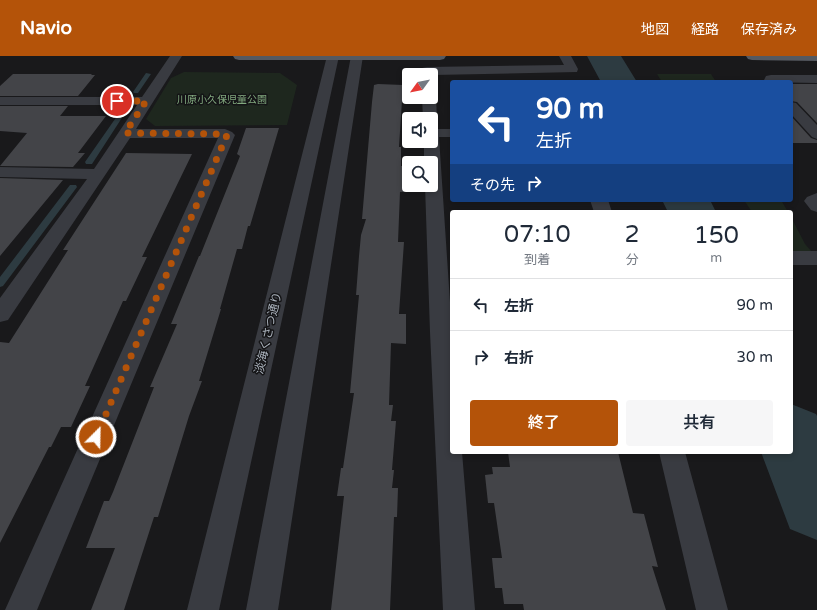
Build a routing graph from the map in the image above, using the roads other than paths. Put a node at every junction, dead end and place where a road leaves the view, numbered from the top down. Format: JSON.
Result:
{"nodes":[{"id":1,"x":176,"y":56,"type":"edge"},
{"id":2,"x":239,"y":56,"type":"edge"},
{"id":3,"x":332,"y":56,"type":"edge"},
{"id":4,"x":357,"y":56,"type":"edge"},
{"id":5,"x":440,"y":56,"type":"edge"},
{"id":6,"x":565,"y":56,"type":"edge"},
{"id":7,"x":752,"y":56,"type":"edge"},
{"id":8,"x":817,"y":57,"type":"edge"},
{"id":9,"x":438,"y":71,"type":"edge"},
{"id":10,"x":817,"y":79,"type":"edge"},
{"id":11,"x":771,"y":80,"type":"edge"},
{"id":12,"x":0,"y":101,"type":"edge"},
{"id":13,"x":146,"y":101,"type":"junction"},
{"id":14,"x":793,"y":108,"type":"edge"},
{"id":15,"x":125,"y":133,"type":"junction"},
{"id":16,"x":450,"y":133,"type":"edge"},
{"id":17,"x":438,"y":134,"type":"edge"},
{"id":18,"x":817,"y":134,"type":"edge"},
{"id":19,"x":432,"y":148,"type":"edge"},
{"id":20,"x":0,"y":172,"type":"edge"},
{"id":21,"x":99,"y":174,"type":"junction"},
{"id":22,"x":817,"y":199,"type":"edge"},
{"id":23,"x":817,"y":206,"type":"edge"},
{"id":24,"x":793,"y":258,"type":"edge"},
{"id":25,"x":817,"y":258,"type":"edge"},
{"id":26,"x":0,"y":314,"type":"edge"},
{"id":27,"x":673,"y":454,"type":"edge"},
{"id":28,"x":21,"y":610,"type":"edge"},
{"id":29,"x":204,"y":610,"type":"edge"},
{"id":30,"x":262,"y":610,"type":"edge"},
{"id":31,"x":460,"y":610,"type":"edge"},
{"id":32,"x":712,"y":610,"type":"edge"}],
"edges":[{"from":1,"to":13,"type":"street"},
{"from":2,"to":3,"type":"main road"},
{"from":3,"to":4,"type":"main road"},
{"from":3,"to":29,"type":"street","name":"淡海くさつ通り"},
{"from":4,"to":5,"type":"main road"},
{"from":4,"to":30,"type":"street"},
{"from":6,"to":9,"type":"street"},
{"from":7,"to":8,"type":"main road"},
{"from":10,"to":11,"type":"street"},
{"from":12,"to":13,"type":"street"},
{"from":13,"to":15,"type":"street"},
{"from":14,"to":18,"type":"street"},
{"from":15,"to":21,"type":"street"},
{"from":15,"to":28,"type":"street"},
{"from":16,"to":17,"type":"street"},
{"from":19,"to":31,"type":"street"},
{"from":20,"to":21,"type":"street"},
{"from":21,"to":26,"type":"street"},
{"from":22,"to":23,"type":"street"},
{"from":24,"to":25,"type":"street"},
{"from":27,"to":32,"type":"street"}]}
